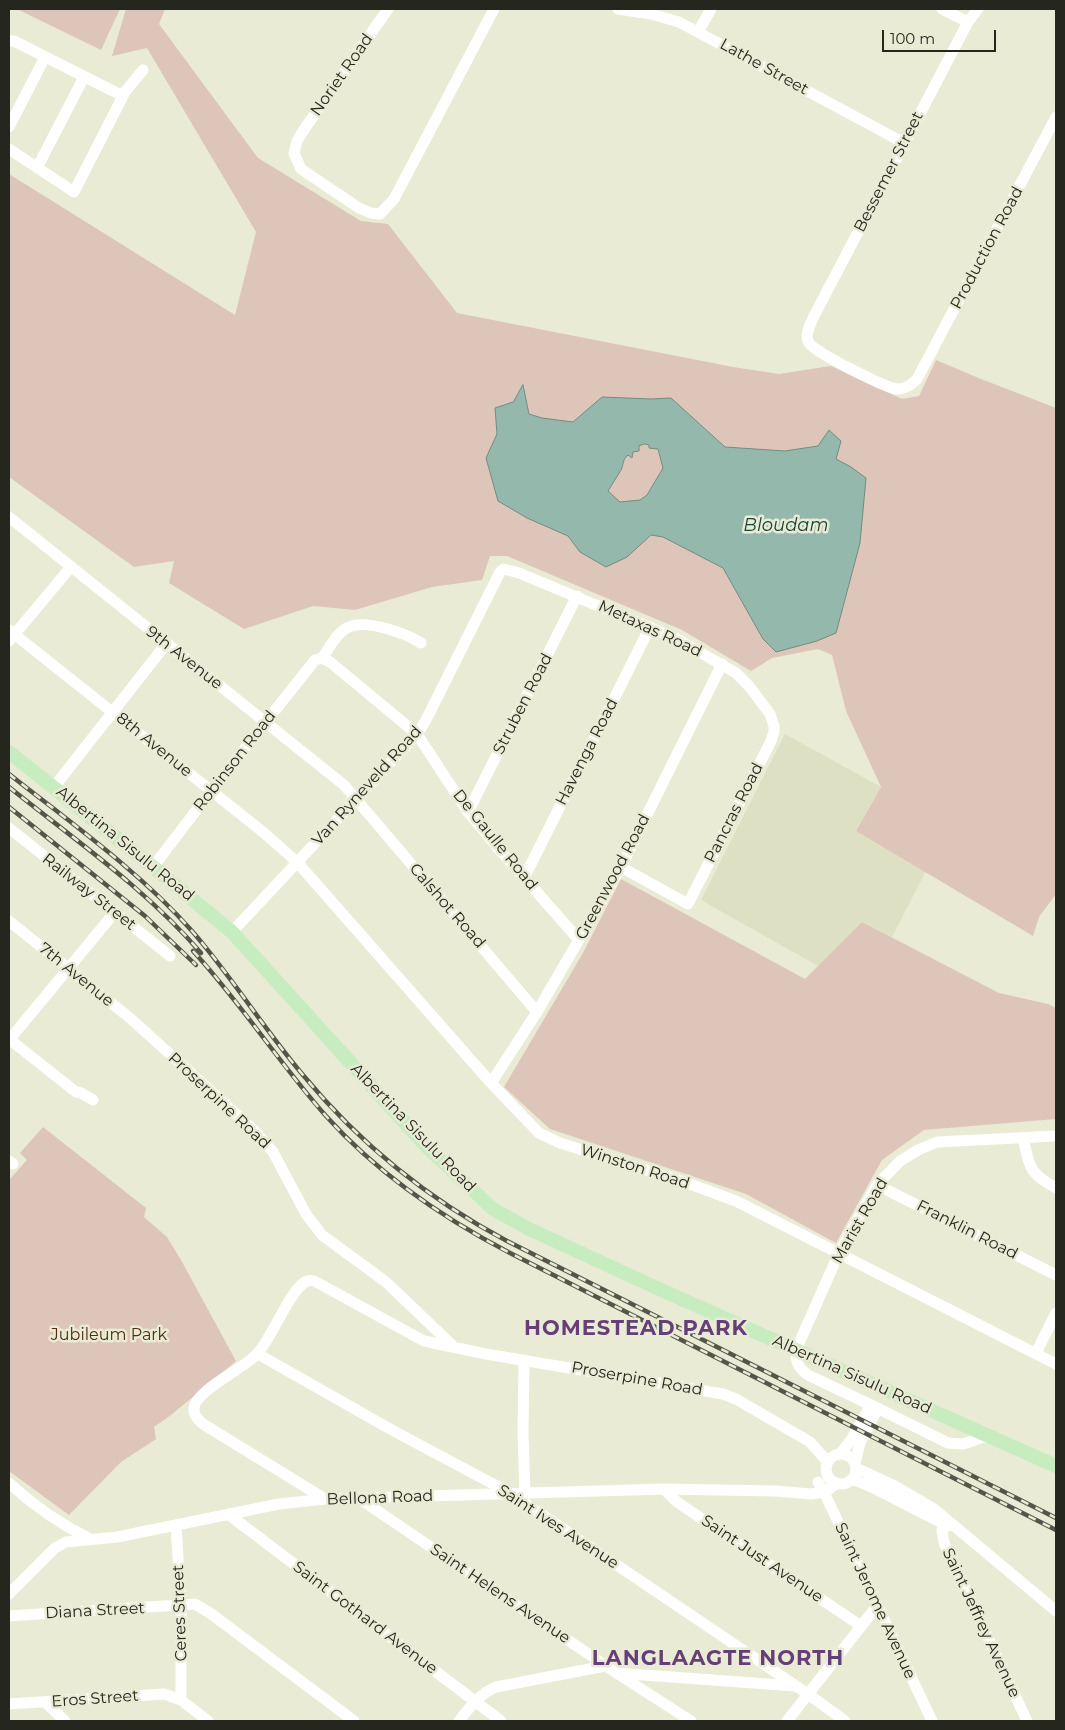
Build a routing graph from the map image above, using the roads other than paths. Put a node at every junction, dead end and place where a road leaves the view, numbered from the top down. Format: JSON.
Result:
{"nodes":[{"id":1,"x":388,"y":9,"type":"edge"},
{"id":2,"x":494,"y":9,"type":"edge"},
{"id":3,"x":618,"y":9,"type":"edge"},
{"id":4,"x":711,"y":9,"type":"edge"},
{"id":5,"x":942,"y":9,"type":"edge"},
{"id":6,"x":978,"y":9,"type":"edge"},
{"id":7,"x":968,"y":22,"type":"junction"},
{"id":8,"x":698,"y":32,"type":"junction"},
{"id":9,"x":9,"y":41,"type":"edge"},
{"id":10,"x":44,"y":57,"type":"junction"},
{"id":11,"x":143,"y":70,"type":"dead end"},
{"id":12,"x":84,"y":77,"type":"junction"},
{"id":13,"x":123,"y":96,"type":"junction"},
{"id":14,"x":1056,"y":117,"type":"edge"},
{"id":15,"x":9,"y":127,"type":"edge"},
{"id":16,"x":904,"y":143,"type":"junction"},
{"id":17,"x":9,"y":149,"type":"edge"},
{"id":18,"x":37,"y":168,"type":"junction"},
{"id":19,"x":807,"y":338,"type":"joint"},
{"id":20,"x":9,"y":517,"type":"edge"},
{"id":21,"x":70,"y":568,"type":"junction"},
{"id":22,"x":504,"y":569,"type":"joint"},
{"id":23,"x":577,"y":596,"type":"junction"},
{"id":24,"x":650,"y":627,"type":"junction"},
{"id":25,"x":11,"y":635,"type":"edge"},
{"id":26,"x":421,"y":643,"type":"dead end"},
{"id":27,"x":166,"y":644,"type":"junction"},
{"id":28,"x":321,"y":658,"type":"junction"},
{"id":29,"x":722,"y":664,"type":"junction"},
{"id":30,"x":112,"y":712,"type":"junction"},
{"id":31,"x":773,"y":721,"type":"joint"},
{"id":32,"x":265,"y":722,"type":"junction"},
{"id":33,"x":417,"y":734,"type":"junction"},
{"id":34,"x":9,"y":752,"type":"edge"},
{"id":35,"x":54,"y":787,"type":"junction"},
{"id":36,"x":211,"y":790,"type":"junction"},
{"id":37,"x":356,"y":801,"type":"junction"},
{"id":38,"x":468,"y":812,"type":"junction"},
{"id":39,"x":11,"y":834,"type":"edge"},
{"id":40,"x":297,"y":862,"type":"junction"},
{"id":41,"x":153,"y":867,"type":"junction"},
{"id":42,"x":621,"y":867,"type":"junction"},
{"id":43,"x":524,"y":878,"type":"junction"},
{"id":44,"x":114,"y":912,"type":"junction"},
{"id":45,"x":9,"y":921,"type":"edge"},
{"id":46,"x":232,"y":932,"type":"junction"},
{"id":47,"x":580,"y":940,"type":"junction"},
{"id":48,"x":170,"y":956,"type":"dead end"},
{"id":49,"x":69,"y":969,"type":"junction"},
{"id":50,"x":537,"y":1012,"type":"junction"},
{"id":51,"x":143,"y":1029,"type":"joint"},
{"id":52,"x":9,"y":1039,"type":"edge"},
{"id":53,"x":491,"y":1083,"type":"junction"},
{"id":54,"x":93,"y":1100,"type":"dead end"},
{"id":55,"x":1056,"y":1136,"type":"edge"},
{"id":56,"x":1023,"y":1138,"type":"junction"},
{"id":57,"x":877,"y":1185,"type":"junction"},
{"id":58,"x":1056,"y":1188,"type":"edge"},
{"id":59,"x":839,"y":1253,"type":"junction"},
{"id":60,"x":1056,"y":1275,"type":"edge"},
{"id":61,"x":1056,"y":1313,"type":"edge"},
{"id":62,"x":454,"y":1347,"type":"junction"},
{"id":63,"x":796,"y":1350,"type":"junction"},
{"id":64,"x":1036,"y":1353,"type":"junction"},
{"id":65,"x":258,"y":1354,"type":"junction"},
{"id":66,"x":524,"y":1360,"type":"junction"},
{"id":67,"x":1056,"y":1364,"type":"edge"},
{"id":68,"x":873,"y":1411,"type":"junction"},
{"id":69,"x":987,"y":1436,"type":"junction"},
{"id":70,"x":856,"y":1441,"type":"junction"},
{"id":71,"x":833,"y":1460,"type":"junction"},
{"id":72,"x":855,"y":1465,"type":"junction"},
{"id":73,"x":1056,"y":1466,"type":"edge"},
{"id":74,"x":852,"y":1479,"type":"junction"},
{"id":75,"x":9,"y":1483,"type":"edge"},
{"id":76,"x":837,"y":1483,"type":"junction"},
{"id":77,"x":821,"y":1487,"type":"junction"},
{"id":78,"x":664,"y":1489,"type":"junction"},
{"id":79,"x":510,"y":1493,"type":"junction"},
{"id":80,"x":525,"y":1493,"type":"junction"},
{"id":81,"x":325,"y":1499,"type":"junction"},
{"id":82,"x":360,"y":1499,"type":"junction"},
{"id":83,"x":228,"y":1514,"type":"junction"},
{"id":84,"x":61,"y":1523,"type":"junction"},
{"id":85,"x":943,"y":1523,"type":"junction"},
{"id":86,"x":176,"y":1525,"type":"junction"},
{"id":87,"x":957,"y":1529,"type":"junction"},
{"id":88,"x":90,"y":1539,"type":"junction"},
{"id":89,"x":59,"y":1546,"type":"junction"},
{"id":90,"x":9,"y":1594,"type":"edge"},
{"id":91,"x":181,"y":1606,"type":"junction"},
{"id":92,"x":878,"y":1606,"type":"junction"},
{"id":93,"x":1056,"y":1611,"type":"edge"},
{"id":94,"x":9,"y":1616,"type":"edge"},
{"id":95,"x":861,"y":1626,"type":"junction"},
{"id":96,"x":610,"y":1669,"type":"junction"},
{"id":97,"x":796,"y":1686,"type":"junction"},
{"id":98,"x":808,"y":1694,"type":"junction"},
{"id":99,"x":181,"y":1700,"type":"junction"},
{"id":100,"x":475,"y":1701,"type":"junction"},
{"id":101,"x":46,"y":1702,"type":"junction"},
{"id":102,"x":9,"y":1704,"type":"edge"},
{"id":103,"x":65,"y":1721,"type":"edge"},
{"id":104,"x":208,"y":1721,"type":"edge"},
{"id":105,"x":354,"y":1721,"type":"edge"},
{"id":106,"x":459,"y":1721,"type":"edge"},
{"id":107,"x":501,"y":1721,"type":"edge"},
{"id":108,"x":691,"y":1721,"type":"edge"},
{"id":109,"x":787,"y":1721,"type":"edge"},
{"id":110,"x":845,"y":1721,"type":"edge"},
{"id":111,"x":932,"y":1721,"type":"edge"},
{"id":112,"x":1027,"y":1721,"type":"edge"}],
"edges":[{"from":1,"to":2,"type":"street","name":"Noriet Road"},
{"from":3,"to":8,"type":"street","name":"Lathe Street"},
{"from":4,"to":8,"type":"street"},
{"from":5,"to":7,"type":"street"},
{"from":6,"to":7,"type":"street","name":"Bessemer Street"},
{"from":7,"to":16,"type":"street","name":"Bessemer Street"},
{"from":8,"to":16,"type":"street","name":"Lathe Street"},
{"from":9,"to":10,"type":"street"},
{"from":10,"to":12,"type":"street"},
{"from":10,"to":15,"type":"street"},
{"from":11,"to":13,"type":"street"},
{"from":12,"to":13,"type":"street"},
{"from":12,"to":18,"type":"street"},
{"from":13,"to":18,"type":"street"},
{"from":14,"to":19,"type":"street","name":"Production Road"},
{"from":16,"to":19,"type":"street","name":"Bessemer Street"},
{"from":17,"to":18,"type":"street"},
{"from":20,"to":21,"type":"street","name":"9th Avenue"},
{"from":21,"to":25,"type":"street"},
{"from":21,"to":27,"type":"street","name":"9th Avenue"},
{"from":22,"to":23,"type":"street","name":"Metaxas Road"},
{"from":22,"to":33,"type":"street","name":"Van Ryneveld Road"},
{"from":23,"to":24,"type":"street","name":"Metaxas Road"},
{"from":23,"to":38,"type":"street","name":"Struben Road"},
{"from":24,"to":29,"type":"street","name":"Metaxas Road"},
{"from":24,"to":43,"type":"street","name":"Havenga Road"},
{"from":25,"to":30,"type":"street","name":"8th Avenue"},
{"from":26,"to":28,"type":"street","name":"Robinson Road"},
{"from":27,"to":30,"type":"street"},
{"from":27,"to":32,"type":"street","name":"9th Avenue"},
{"from":28,"to":32,"type":"street","name":"Robinson Road"},
{"from":28,"to":33,"type":"street","name":"De Gaulle Road"},
{"from":29,"to":31,"type":"street","name":"Metaxas Road"},
{"from":29,"to":42,"type":"street","name":"Greenwood Road"},
{"from":30,"to":35,"type":"street"},
{"from":30,"to":36,"type":"street","name":"8th Avenue"},
{"from":31,"to":42,"type":"street","name":"Pancras Road"},
{"from":32,"to":36,"type":"street","name":"Robinson Road"},
{"from":32,"to":37,"type":"street","name":"9th Avenue"},
{"from":33,"to":37,"type":"street","name":"Van Ryneveld Road"},
{"from":33,"to":38,"type":"street","name":"De Gaulle Road"},
{"from":34,"to":35,"type":"main road","name":"Albertina Sisulu Road"},
{"from":35,"to":41,"type":"main road","name":"Albertina Sisulu Road"},
{"from":36,"to":40,"type":"street","name":"8th Avenue"},
{"from":36,"to":41,"type":"street","name":"Robinson Road"},
{"from":37,"to":40,"type":"street","name":"Van Ryneveld Road"},
{"from":37,"to":50,"type":"street","name":"Calshot Road"},
{"from":38,"to":43,"type":"street","name":"De Gaulle Road"},
{"from":39,"to":44,"type":"street","name":"Railway Street"},
{"from":40,"to":46,"type":"street","name":"Van Ryneveld Road"},
{"from":40,"to":53,"type":"street","name":"Winston Road"},
{"from":41,"to":46,"type":"main road","name":"Albertina Sisulu Road"},
{"from":42,"to":47,"type":"street","name":"Greenwood Road"},
{"from":43,"to":47,"type":"street","name":"De Gaulle Road"},
{"from":44,"to":48,"type":"street","name":"Railway Street"},
{"from":44,"to":49,"type":"street"},
{"from":45,"to":49,"type":"street","name":"7th Avenue"},
{"from":46,"to":63,"type":"main road","name":"Albertina Sisulu Road"},
{"from":47,"to":50,"type":"street","name":"Greenwood Road"},
{"from":49,"to":51,"type":"street","name":"7th Avenue"},
{"from":49,"to":52,"type":"street"},
{"from":50,"to":53,"type":"street","name":"Greenwood Road"},
{"from":51,"to":62,"type":"street","name":"Proserpine Road"},
{"from":52,"to":54,"type":"street"},
{"from":53,"to":59,"type":"street","name":"Winston Road"},
{"from":55,"to":56,"type":"street","name":"Marist Road"},
{"from":56,"to":57,"type":"street","name":"Marist Road"},
{"from":56,"to":58,"type":"street"},
{"from":57,"to":59,"type":"street","name":"Marist Road"},
{"from":57,"to":60,"type":"street","name":"Franklin Road"},
{"from":59,"to":63,"type":"street","name":"Marist Road"},
{"from":59,"to":64,"type":"street","name":"Winston Road"},
{"from":61,"to":64,"type":"street"},
{"from":62,"to":65,"type":"street","name":"Proserpine Road"},
{"from":62,"to":66,"type":"street","name":"Proserpine Road"},
{"from":63,"to":68,"type":"street"},
{"from":63,"to":69,"type":"main road","name":"Albertina Sisulu Road"},
{"from":64,"to":67,"type":"street","name":"Winston Road"},
{"from":65,"to":79,"type":"street","name":"Saint Ives Avenue"},
{"from":65,"to":81,"type":"street"},
{"from":66,"to":71,"type":"street","name":"Proserpine Road"},
{"from":66,"to":80,"type":"street"},
{"from":68,"to":69,"type":"street"},
{"from":68,"to":70,"type":"street"},
{"from":69,"to":73,"type":"main road","name":"Albertina Sisulu Road"},
{"from":70,"to":71,"type":"street"},
{"from":70,"to":72,"type":"street"},
{"from":71,"to":72,"type":"street","name":"Proserpine Road"},
{"from":71,"to":76,"type":"street","name":"Proserpine Road"},
{"from":71,"to":77,"type":"street"},
{"from":72,"to":74,"type":"street"},
{"from":72,"to":87,"type":"street","name":"Proserpine Road"},
{"from":74,"to":76,"type":"street"},
{"from":74,"to":85,"type":"street","name":"Proserpine Road"},
{"from":75,"to":84,"type":"street"},
{"from":76,"to":77,"type":"street"},
{"from":77,"to":78,"type":"street","name":"Bellona Road"},
{"from":77,"to":92,"type":"street","name":"Saint Jerome Avenue"},
{"from":78,"to":80,"type":"street","name":"Bellona Road"},
{"from":78,"to":95,"type":"street","name":"Saint Just Avenue"},
{"from":79,"to":80,"type":"street","name":"Bellona Road"},
{"from":79,"to":82,"type":"street","name":"Bellona Road"},
{"from":79,"to":97,"type":"street","name":"Saint Ives Avenue"},
{"from":81,"to":82,"type":"street","name":"Bellona Road"},
{"from":81,"to":83,"type":"street","name":"Bellona Road"},
{"from":82,"to":96,"type":"street","name":"Saint Helens Avenue"},
{"from":83,"to":86,"type":"street","name":"Bellona Road"},
{"from":83,"to":100,"type":"street","name":"Saint Gothard Avenue"},
{"from":84,"to":88,"type":"street"},
{"from":84,"to":89,"type":"street"},
{"from":85,"to":87,"type":"street","name":"Proserpine Road"},
{"from":85,"to":112,"type":"street","name":"Saint Jeffrey Avenue"},
{"from":86,"to":88,"type":"street","name":"Bellona Road"},
{"from":86,"to":91,"type":"street","name":"Ceres Street"},
{"from":87,"to":93,"type":"street","name":"Proserpine Road"},
{"from":88,"to":89,"type":"street","name":"Bellona Road"},
{"from":89,"to":90,"type":"street","name":"Bellona Road"},
{"from":91,"to":94,"type":"street","name":"Diana Street"},
{"from":91,"to":99,"type":"street","name":"Ceres Street"},
{"from":91,"to":105,"type":"street","name":"Diana Street"},
{"from":92,"to":95,"type":"street"},
{"from":92,"to":111,"type":"street","name":"Saint Jerome Avenue"},
{"from":95,"to":98,"type":"street"},
{"from":96,"to":97,"type":"street"},
{"from":96,"to":100,"type":"street"},
{"from":96,"to":108,"type":"street","name":"Saint Helens Avenue"},
{"from":97,"to":98,"type":"street","name":"Saint Ives Avenue"},
{"from":98,"to":109,"type":"street"},
{"from":98,"to":110,"type":"street","name":"Saint Ives Avenue"},
{"from":99,"to":101,"type":"street","name":"Eros Street"},
{"from":99,"to":104,"type":"street"},
{"from":100,"to":106,"type":"street"},
{"from":100,"to":107,"type":"street","name":"Saint Gothard Avenue"},
{"from":101,"to":102,"type":"street","name":"Eros Street"},
{"from":101,"to":103,"type":"street"}]}
